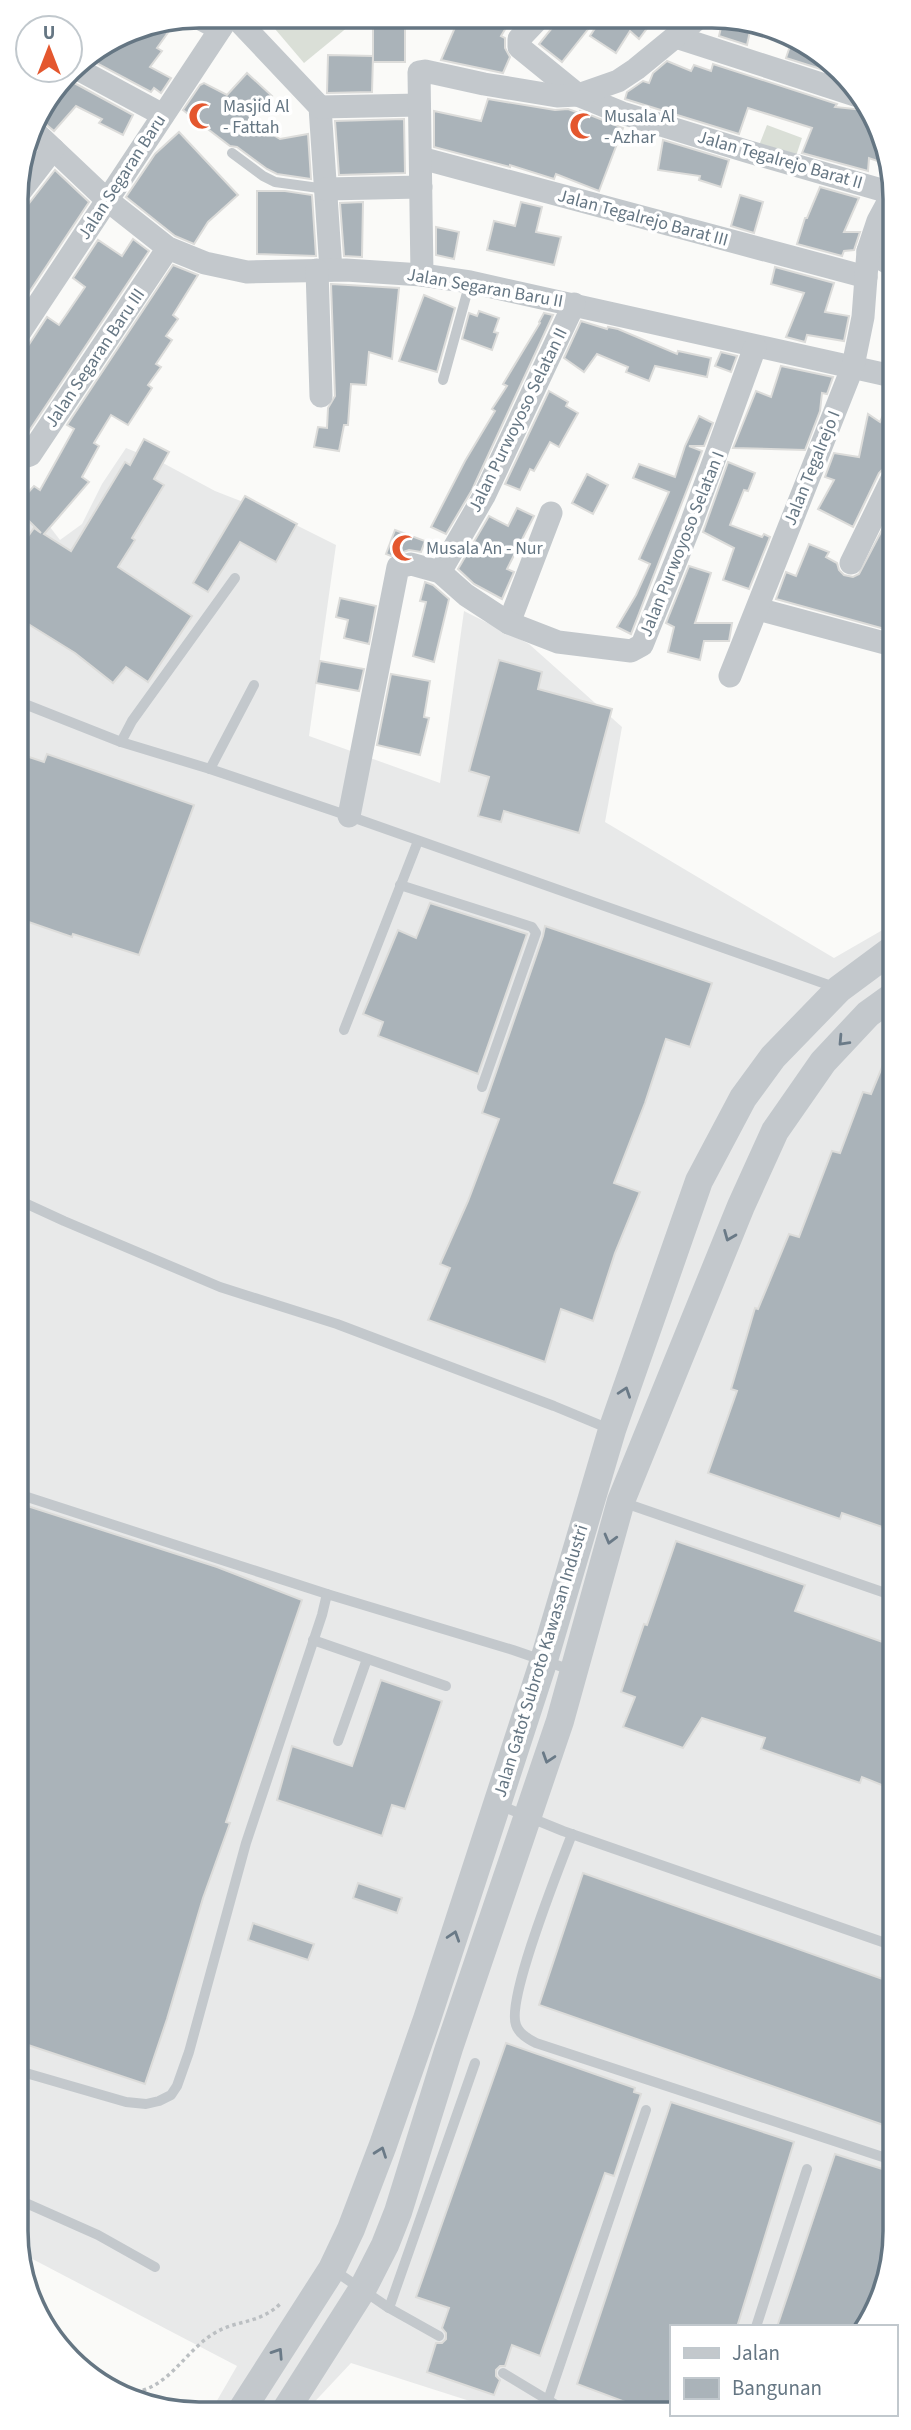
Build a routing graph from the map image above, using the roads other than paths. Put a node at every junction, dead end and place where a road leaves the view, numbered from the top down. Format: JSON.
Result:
{"nodes":[{"id":1,"x":222,"y":28,"type":"edge"},
{"id":2,"x":236,"y":28,"type":"edge"},
{"id":3,"x":529,"y":28,"type":"edge"},
{"id":4,"x":686,"y":28,"type":"edge"},
{"id":5,"x":676,"y":37,"type":"junction"},
{"id":6,"x":84,"y":73,"type":"edge"},
{"id":7,"x":845,"y":92,"type":"edge"},
{"id":8,"x":578,"y":95,"type":"junction"},
{"id":9,"x":419,"y":105,"type":"junction"},
{"id":10,"x":320,"y":107,"type":"junction"},
{"id":11,"x":163,"y":115,"type":"junction"},
{"id":12,"x":40,"y":137,"type":"edge"},
{"id":13,"x":53,"y":149,"type":"junction"},
{"id":14,"x":232,"y":153,"type":"dead end"},
{"id":15,"x":421,"y":158,"type":"junction"},
{"id":16,"x":29,"y":181,"type":"edge"},
{"id":17,"x":421,"y":187,"type":"junction"},
{"id":18,"x":326,"y":189,"type":"junction"},
{"id":19,"x":883,"y":191,"type":"edge"},
{"id":20,"x":107,"y":200,"type":"junction"},
{"id":21,"x":883,"y":215,"type":"edge"},
{"id":22,"x":168,"y":248,"type":"junction"},
{"id":23,"x":868,"y":251,"type":"junction"},
{"id":24,"x":883,"y":260,"type":"edge"},
{"id":25,"x":324,"y":270,"type":"junction"},
{"id":26,"x":422,"y":275,"type":"junction"},
{"id":27,"x":866,"y":277,"type":"junction"},
{"id":28,"x":471,"y":282,"type":"junction"},
{"id":29,"x":573,"y":304,"type":"junction"},
{"id":30,"x":28,"y":320,"type":"edge"},
{"id":31,"x":755,"y":346,"type":"junction"},
{"id":32,"x":853,"y":366,"type":"junction"},
{"id":33,"x":883,"y":374,"type":"edge"},
{"id":34,"x":443,"y":380,"type":"dead end"},
{"id":35,"x":321,"y":396,"type":"dead end"},
{"id":36,"x":28,"y":455,"type":"edge"},
{"id":37,"x":883,"y":497,"type":"edge"},
{"id":38,"x":551,"y":513,"type":"dead end"},
{"id":39,"x":850,"y":563,"type":"dead end"},
{"id":40,"x":440,"y":572,"type":"junction"},
{"id":41,"x":235,"y":578,"type":"dead end"},
{"id":42,"x":758,"y":609,"type":"junction"},
{"id":43,"x":509,"y":623,"type":"junction"},
{"id":44,"x":883,"y":643,"type":"edge"},
{"id":45,"x":730,"y":676,"type":"dead end"},
{"id":46,"x":254,"y":685,"type":"dead end"},
{"id":47,"x":28,"y":705,"type":"edge"},
{"id":48,"x":121,"y":742,"type":"junction"},
{"id":49,"x":209,"y":769,"type":"junction"},
{"id":50,"x":349,"y":816,"type":"junction"},
{"id":51,"x":418,"y":841,"type":"junction"},
{"id":52,"x":400,"y":885,"type":"junction"},
{"id":53,"x":883,"y":956,"type":"edge"},
{"id":54,"x":839,"y":989,"type":"junction"},
{"id":55,"x":883,"y":1003,"type":"edge"},
{"id":56,"x":344,"y":1030,"type":"dead end"},
{"id":57,"x":482,"y":1087,"type":"dead end"},
{"id":58,"x":28,"y":1204,"type":"edge"},
{"id":59,"x":612,"y":1430,"type":"junction"},
{"id":60,"x":607,"y":1496,"type":"junction"},
{"id":61,"x":28,"y":1497,"type":"edge"},
{"id":62,"x":883,"y":1591,"type":"edge"},
{"id":63,"x":327,"y":1594,"type":"junction"},
{"id":64,"x":313,"y":1640,"type":"junction"},
{"id":65,"x":367,"y":1659,"type":"junction"},
{"id":66,"x":544,"y":1660,"type":"junction"},
{"id":67,"x":574,"y":1671,"type":"junction"},
{"id":68,"x":446,"y":1686,"type":"dead end"},
{"id":69,"x":338,"y":1741,"type":"dead end"},
{"id":70,"x":496,"y":1804,"type":"junction"},
{"id":71,"x":528,"y":1817,"type":"junction"},
{"id":72,"x":572,"y":1834,"type":"junction"},
{"id":73,"x":883,"y":1942,"type":"edge"},
{"id":74,"x":475,"y":2063,"type":"dead end"},
{"id":75,"x":28,"y":2073,"type":"edge"},
{"id":76,"x":646,"y":2110,"type":"dead end"},
{"id":77,"x":883,"y":2157,"type":"edge"},
{"id":78,"x":807,"y":2169,"type":"dead end"},
{"id":79,"x":28,"y":2204,"type":"edge"},
{"id":80,"x":155,"y":2267,"type":"dead end"},
{"id":81,"x":332,"y":2269,"type":"junction"},
{"id":82,"x":362,"y":2290,"type":"junction"},
{"id":83,"x":388,"y":2308,"type":"junction"},
{"id":84,"x":757,"y":2325,"type":"edge"},
{"id":85,"x":439,"y":2336,"type":"dead end"},
{"id":86,"x":503,"y":2373,"type":"dead end"},
{"id":87,"x":548,"y":2400,"type":"junction"},
{"id":88,"x":247,"y":2402,"type":"edge"},
{"id":89,"x":291,"y":2402,"type":"edge"},
{"id":90,"x":551,"y":2402,"type":"edge"}],
"edges":[{"from":1,"to":11,"type":"street","name":"Jalan Segaran Baru"},
{"from":2,"to":10,"type":"street"},
{"from":3,"to":8,"type":"street"},
{"from":4,"to":5,"type":"street"},
{"from":5,"to":7,"type":"street"},
{"from":5,"to":8,"type":"street"},
{"from":6,"to":11,"type":"street"},
{"from":8,"to":9,"type":"street","name":"Jalan Tegalrejo Barat II"},
{"from":8,"to":19,"type":"street","name":"Jalan Tegalrejo Barat II"},
{"from":9,"to":10,"type":"street"},
{"from":9,"to":15,"type":"street"},
{"from":10,"to":18,"type":"street"},
{"from":11,"to":20,"type":"street","name":"Jalan Segaran Baru"},
{"from":12,"to":13,"type":"street","name":"Jalan Segaran Baru II"},
{"from":13,"to":16,"type":"street"},
{"from":13,"to":20,"type":"street","name":"Jalan Segaran Baru II"},
{"from":14,"to":18,"type":"lane"},
{"from":15,"to":17,"type":"street"},
{"from":15,"to":27,"type":"street","name":"Jalan Tegalrejo Barat III"},
{"from":17,"to":18,"type":"street"},
{"from":17,"to":26,"type":"street"},
{"from":18,"to":25,"type":"street"},
{"from":20,"to":22,"type":"street","name":"Jalan Segaran Baru II"},
{"from":20,"to":30,"type":"street","name":"Jalan Segaran Baru"},
{"from":21,"to":23,"type":"street","name":"Jalan Tegalrejo I"},
{"from":22,"to":25,"type":"street","name":"Jalan Segaran Baru II"},
{"from":22,"to":36,"type":"street","name":"Jalan Segaran Baru III"},
{"from":23,"to":24,"type":"street"},
{"from":23,"to":27,"type":"street","name":"Jalan Tegalrejo I"},
{"from":25,"to":26,"type":"street","name":"Jalan Segaran Baru II"},
{"from":25,"to":35,"type":"street"},
{"from":26,"to":28,"type":"street","name":"Jalan Segaran Baru II"},
{"from":27,"to":32,"type":"street","name":"Jalan Tegalrejo I"},
{"from":28,"to":29,"type":"street","name":"Jalan Segaran Baru II"},
{"from":28,"to":34,"type":"lane"},
{"from":29,"to":31,"type":"street","name":"Jalan Segaran Baru II"},
{"from":29,"to":40,"type":"street","name":"Jalan Purwoyoso Selatan II"},
{"from":31,"to":32,"type":"street","name":"Jalan Segaran Baru II"},
{"from":31,"to":43,"type":"street","name":"Jalan Purwoyoso Selatan I"},
{"from":32,"to":33,"type":"street"},
{"from":32,"to":42,"type":"street","name":"Jalan Tegalrejo I"},
{"from":37,"to":39,"type":"street"},
{"from":38,"to":43,"type":"street"},
{"from":40,"to":43,"type":"street","name":"Jalan Purwoyoso Selatan I"},
{"from":40,"to":50,"type":"street","name":"Jalan Purwoyoso Selatan I"},
{"from":41,"to":48,"type":"lane"},
{"from":42,"to":44,"type":"street"},
{"from":42,"to":45,"type":"street","name":"Jalan Tegalrejo I"},
{"from":46,"to":49,"type":"lane"},
{"from":47,"to":48,"type":"lane"},
{"from":48,"to":49,"type":"lane"},
{"from":49,"to":50,"type":"lane"},
{"from":50,"to":51,"type":"lane"},
{"from":51,"to":52,"type":"lane"},
{"from":51,"to":54,"type":"lane"},
{"from":52,"to":56,"type":"lane"},
{"from":52,"to":57,"type":"lane"},
{"from":53,"to":54,"type":"street","name":"Jalan Gatot Subroto Kawasan Industri"},
{"from":59,"to":54,"type":"street","name":"Jalan Gatot Subroto Kawasan Industri","one_way":true},
{"from":55,"to":60,"type":"street","name":"Jalan Gatot Subroto Kawasan Industri","one_way":true},
{"from":58,"to":59,"type":"lane"},
{"from":59,"to":60,"type":"street","name":"Jalan Gatot Subroto Kawasan Industri"},
{"from":60,"to":62,"type":"lane"},
{"from":60,"to":66,"type":"street","name":"Jalan Gatot Subroto Kawasan Industri"},
{"from":60,"to":67,"type":"street","name":"Jalan Gatot Subroto Kawasan Industri","one_way":true},
{"from":61,"to":63,"type":"lane"},
{"from":63,"to":64,"type":"lane"},
{"from":63,"to":66,"type":"lane"},
{"from":64,"to":65,"type":"lane"},
{"from":64,"to":75,"type":"lane"},
{"from":65,"to":68,"type":"lane"},
{"from":65,"to":69,"type":"lane"},
{"from":66,"to":67,"type":"lane"},
{"from":66,"to":70,"type":"street","name":"Jalan Gatot Subroto Kawasan Industri"},
{"from":67,"to":71,"type":"street","name":"Jalan Gatot Subroto Kawasan Industri","one_way":true},
{"from":70,"to":71,"type":"lane"},
{"from":81,"to":70,"type":"street","name":"Jalan Gatot Subroto Kawasan Industri","one_way":true},
{"from":71,"to":72,"type":"lane"},
{"from":71,"to":82,"type":"street","name":"Jalan Gatot Subroto Kawasan Industri"},
{"from":72,"to":73,"type":"lane"},
{"from":72,"to":77,"type":"lane"},
{"from":74,"to":83,"type":"lane"},
{"from":76,"to":87,"type":"lane"},
{"from":78,"to":84,"type":"lane"},
{"from":79,"to":80,"type":"lane"},
{"from":81,"to":82,"type":"lane"},
{"from":88,"to":81,"type":"street","name":"Jalan Gatot Subroto Kawasan Industri","one_way":true},
{"from":82,"to":83,"type":"lane"},
{"from":82,"to":89,"type":"street","name":"Jalan Gatot Subroto Kawasan Industri"},
{"from":83,"to":85,"type":"lane"},
{"from":86,"to":87,"type":"lane"},
{"from":87,"to":90,"type":"lane"}]}
